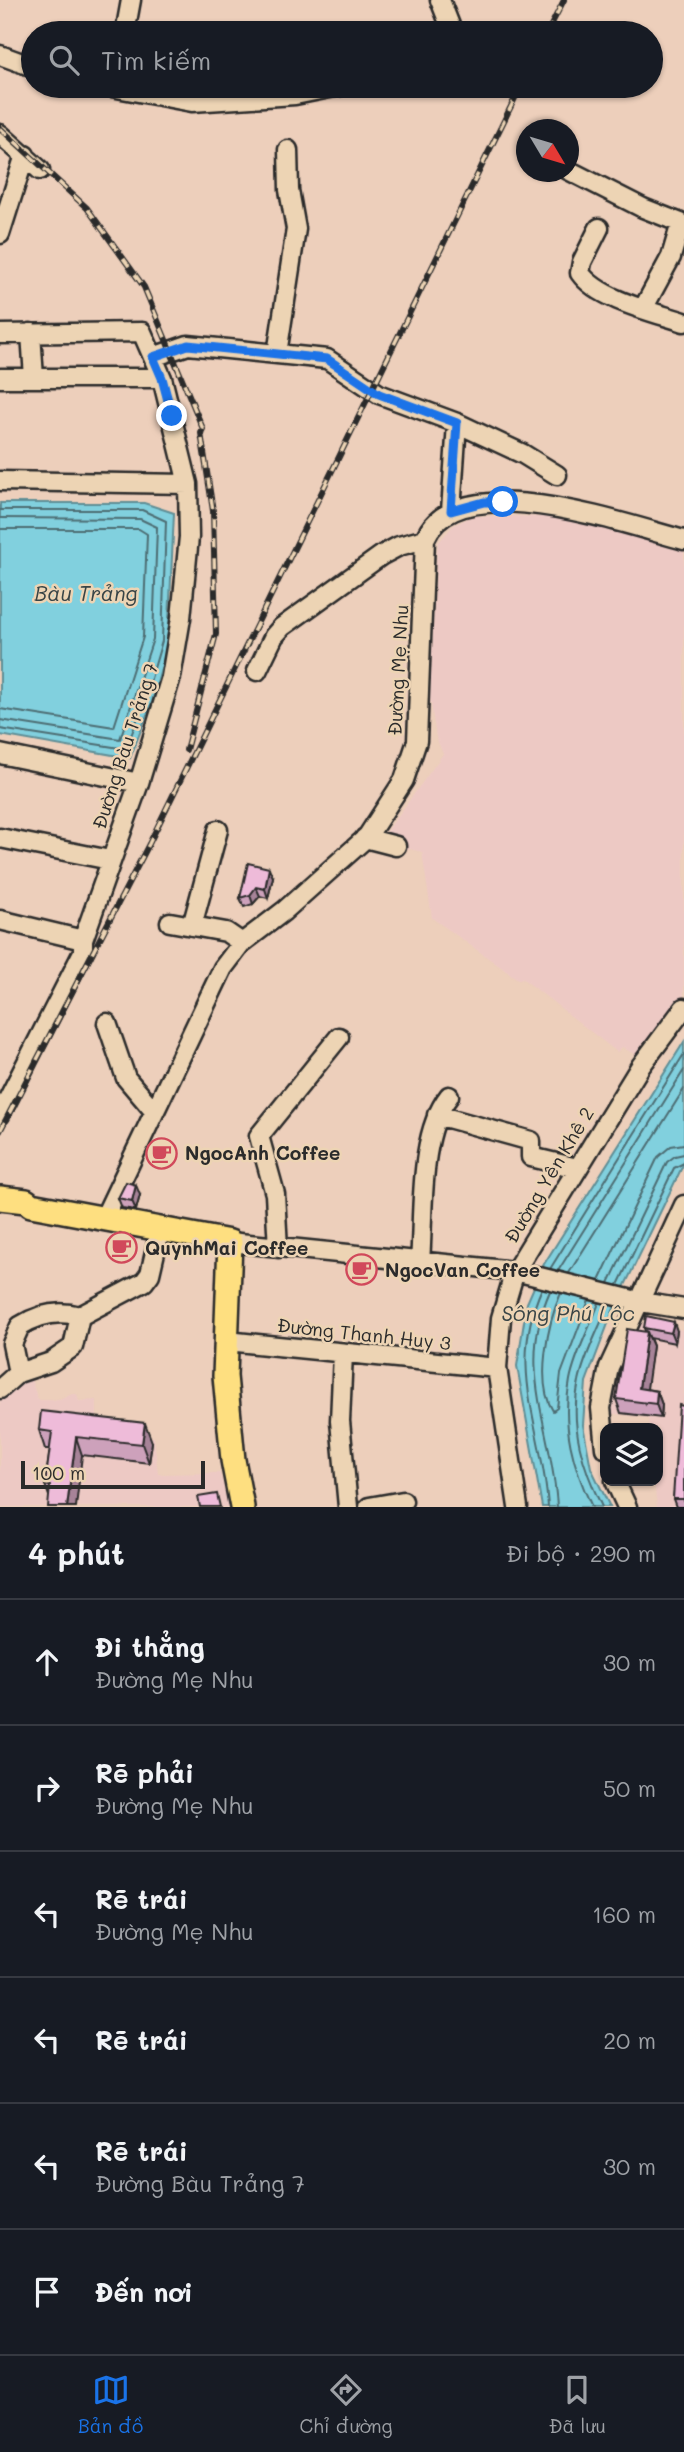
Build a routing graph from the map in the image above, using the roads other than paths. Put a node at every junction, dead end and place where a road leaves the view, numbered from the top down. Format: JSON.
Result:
{"nodes":[{"id":1,"x":131,"y":0,"type":"edge"},
{"id":2,"x":440,"y":0,"type":"edge"},
{"id":3,"x":127,"y":21,"type":"edge"},
{"id":4,"x":448,"y":21,"type":"edge"},
{"id":5,"x":0,"y":55,"type":"edge"},
{"id":6,"x":21,"y":63,"type":"edge"},
{"id":7,"x":171,"y":98,"type":"edge"},
{"id":8,"x":251,"y":98,"type":"edge"},
{"id":9,"x":0,"y":134,"type":"edge"},
{"id":10,"x":288,"y":150,"type":"dead end"},
{"id":11,"x":24,"y":155,"type":"junction"},
{"id":12,"x":40,"y":170,"type":"dead end"},
{"id":13,"x":579,"y":175,"type":"edge"},
{"id":14,"x":599,"y":228,"type":"dead end"},
{"id":15,"x":0,"y":234,"type":"edge"},
{"id":16,"x":643,"y":309,"type":"junction"},
{"id":17,"x":684,"y":322,"type":"edge"},
{"id":18,"x":32,"y":333,"type":"junction"},
{"id":19,"x":0,"y":334,"type":"edge"},
{"id":20,"x":277,"y":354,"type":"junction"},
{"id":21,"x":153,"y":357,"type":"junction"},
{"id":22,"x":0,"y":378,"type":"edge"},
{"id":23,"x":34,"y":378,"type":"junction"},
{"id":24,"x":162,"y":378,"type":"junction"},
{"id":25,"x":457,"y":423,"type":"junction"},
{"id":26,"x":557,"y":475,"type":"dead end"},
{"id":27,"x":0,"y":481,"type":"edge"},
{"id":28,"x":188,"y":484,"type":"junction"},
{"id":29,"x":451,"y":511,"type":"junction"},
{"id":30,"x":425,"y":539,"type":"junction"},
{"id":31,"x":684,"y":540,"type":"edge"},
{"id":32,"x":257,"y":671,"type":"dead end"},
{"id":33,"x":0,"y":754,"type":"edge"},
{"id":34,"x":139,"y":783,"type":"junction"},
{"id":35,"x":218,"y":830,"type":"dead end"},
{"id":36,"x":0,"y":838,"type":"edge"},
{"id":37,"x":365,"y":838,"type":"junction"},
{"id":38,"x":396,"y":846,"type":"dead end"},
{"id":39,"x":110,"y":860,"type":"junction"},
{"id":40,"x":0,"y":920,"type":"edge"},
{"id":41,"x":170,"y":922,"type":"dead end"},
{"id":42,"x":192,"y":926,"type":"junction"},
{"id":43,"x":83,"y":940,"type":"junction"},
{"id":44,"x":242,"y":943,"type":"junction"},
{"id":45,"x":684,"y":1008,"type":"edge"},
{"id":46,"x":107,"y":1023,"type":"dead end"},
{"id":47,"x":339,"y":1037,"type":"dead end"},
{"id":48,"x":449,"y":1096,"type":"dead end"},
{"id":49,"x":154,"y":1111,"type":"junction"},
{"id":50,"x":0,"y":1115,"type":"edge"},
{"id":51,"x":437,"y":1115,"type":"junction"},
{"id":52,"x":577,"y":1168,"type":"junction"},
{"id":53,"x":0,"y":1200,"type":"edge"},
{"id":54,"x":684,"y":1205,"type":"edge"},
{"id":55,"x":103,"y":1220,"type":"junction"},
{"id":56,"x":160,"y":1231,"type":"junction"},
{"id":57,"x":230,"y":1242,"type":"junction"},
{"id":58,"x":278,"y":1248,"type":"junction"},
{"id":59,"x":420,"y":1262,"type":"junction"},
{"id":60,"x":515,"y":1271,"type":"junction"},
{"id":61,"x":641,"y":1302,"type":"junction"},
{"id":62,"x":684,"y":1309,"type":"edge"},
{"id":63,"x":80,"y":1316,"type":"junction"},
{"id":64,"x":227,"y":1341,"type":"junction"},
{"id":65,"x":343,"y":1353,"type":"junction"},
{"id":66,"x":497,"y":1368,"type":"junction"},
{"id":67,"x":18,"y":1373,"type":"junction"},
{"id":68,"x":0,"y":1389,"type":"edge"},
{"id":69,"x":601,"y":1423,"type":"edge"},
{"id":70,"x":617,"y":1486,"type":"edge"},
{"id":71,"x":403,"y":1501,"type":"dead end"},
{"id":72,"x":242,"y":1507,"type":"edge"},
{"id":73,"x":348,"y":1507,"type":"edge"},
{"id":74,"x":369,"y":1507,"type":"edge"},
{"id":75,"x":518,"y":1507,"type":"edge"},
{"id":76,"x":627,"y":1507,"type":"edge"}],
"edges":[{"from":1,"to":3,"type":"street"},
{"from":2,"to":4,"type":"street"},
{"from":5,"to":6,"type":"street"},
{"from":7,"to":8,"type":"street"},
{"from":9,"to":11,"type":"street"},
{"from":10,"to":20,"type":"street"},
{"from":11,"to":12,"type":"street"},
{"from":11,"to":15,"type":"street"},
{"from":13,"to":16,"type":"street"},
{"from":14,"to":16,"type":"street"},
{"from":16,"to":17,"type":"street"},
{"from":18,"to":19,"type":"street"},
{"from":18,"to":21,"type":"street","name":"Đường Bàu Trảng 7"},
{"from":18,"to":23,"type":"street"},
{"from":20,"to":21,"type":"street"},
{"from":20,"to":25,"type":"street"},
{"from":21,"to":24,"type":"street","name":"Đường Bàu Trảng 7"},
{"from":22,"to":23,"type":"street"},
{"from":23,"to":24,"type":"street"},
{"from":24,"to":28,"type":"street","name":"Đường Bàu Trảng 7"},
{"from":25,"to":26,"type":"street"},
{"from":25,"to":29,"type":"street"},
{"from":27,"to":28,"type":"street"},
{"from":28,"to":34,"type":"street","name":"Đường Bàu Trảng 7"},
{"from":29,"to":30,"type":"street"},
{"from":29,"to":31,"type":"street"},
{"from":30,"to":32,"type":"street"},
{"from":30,"to":37,"type":"street","name":"Đường Mẹ Nhu"},
{"from":33,"to":34,"type":"street"},
{"from":34,"to":39,"type":"street","name":"Đường Bàu Trảng 7"},
{"from":35,"to":42,"type":"street"},
{"from":36,"to":39,"type":"street"},
{"from":37,"to":38,"type":"street"},
{"from":37,"to":44,"type":"street","name":"Đường Mẹ Nhu"},
{"from":39,"to":43,"type":"street","name":"Đường Bàu Trảng 7"},
{"from":40,"to":43,"type":"street"},
{"from":41,"to":42,"type":"street"},
{"from":42,"to":44,"type":"street"},
{"from":43,"to":50,"type":"street","name":"Đường Bàu Trảng 7"},
{"from":44,"to":49,"type":"street","name":"Đường Mẹ Nhu"},
{"from":45,"to":52,"type":"street","name":"Đường Yên Khê 2"},
{"from":46,"to":49,"type":"street"},
{"from":47,"to":58,"type":"street"},
{"from":48,"to":51,"type":"street"},
{"from":49,"to":55,"type":"street","name":"Đường Mẹ Nhu"},
{"from":51,"to":52,"type":"street"},
{"from":51,"to":59,"type":"street"},
{"from":52,"to":60,"type":"street","name":"Đường Yên Khê 2"},
{"from":53,"to":55,"type":"main road"},
{"from":54,"to":61,"type":"street"},
{"from":55,"to":56,"type":"main road"},
{"from":56,"to":57,"type":"main road"},
{"from":56,"to":63,"type":"street"},
{"from":57,"to":58,"type":"street"},
{"from":57,"to":64,"type":"main road"},
{"from":58,"to":59,"type":"street"},
{"from":59,"to":60,"type":"street"},
{"from":60,"to":61,"type":"street"},
{"from":60,"to":66,"type":"street","name":"Đường Yên Khê 2"},
{"from":61,"to":62,"type":"street"},
{"from":61,"to":69,"type":"street"},
{"from":63,"to":67,"type":"street"},
{"from":63,"to":67,"type":"street"},
{"from":64,"to":65,"type":"street","name":"Đường Thanh Huy 3"},
{"from":64,"to":72,"type":"main road"},
{"from":65,"to":66,"type":"street","name":"Đường Thanh Huy 3"},
{"from":65,"to":73,"type":"street"},
{"from":66,"to":75,"type":"street","name":"Đường Yên Khê 2"},
{"from":67,"to":68,"type":"street"},
{"from":70,"to":76,"type":"street"},
{"from":71,"to":74,"type":"street"}]}
